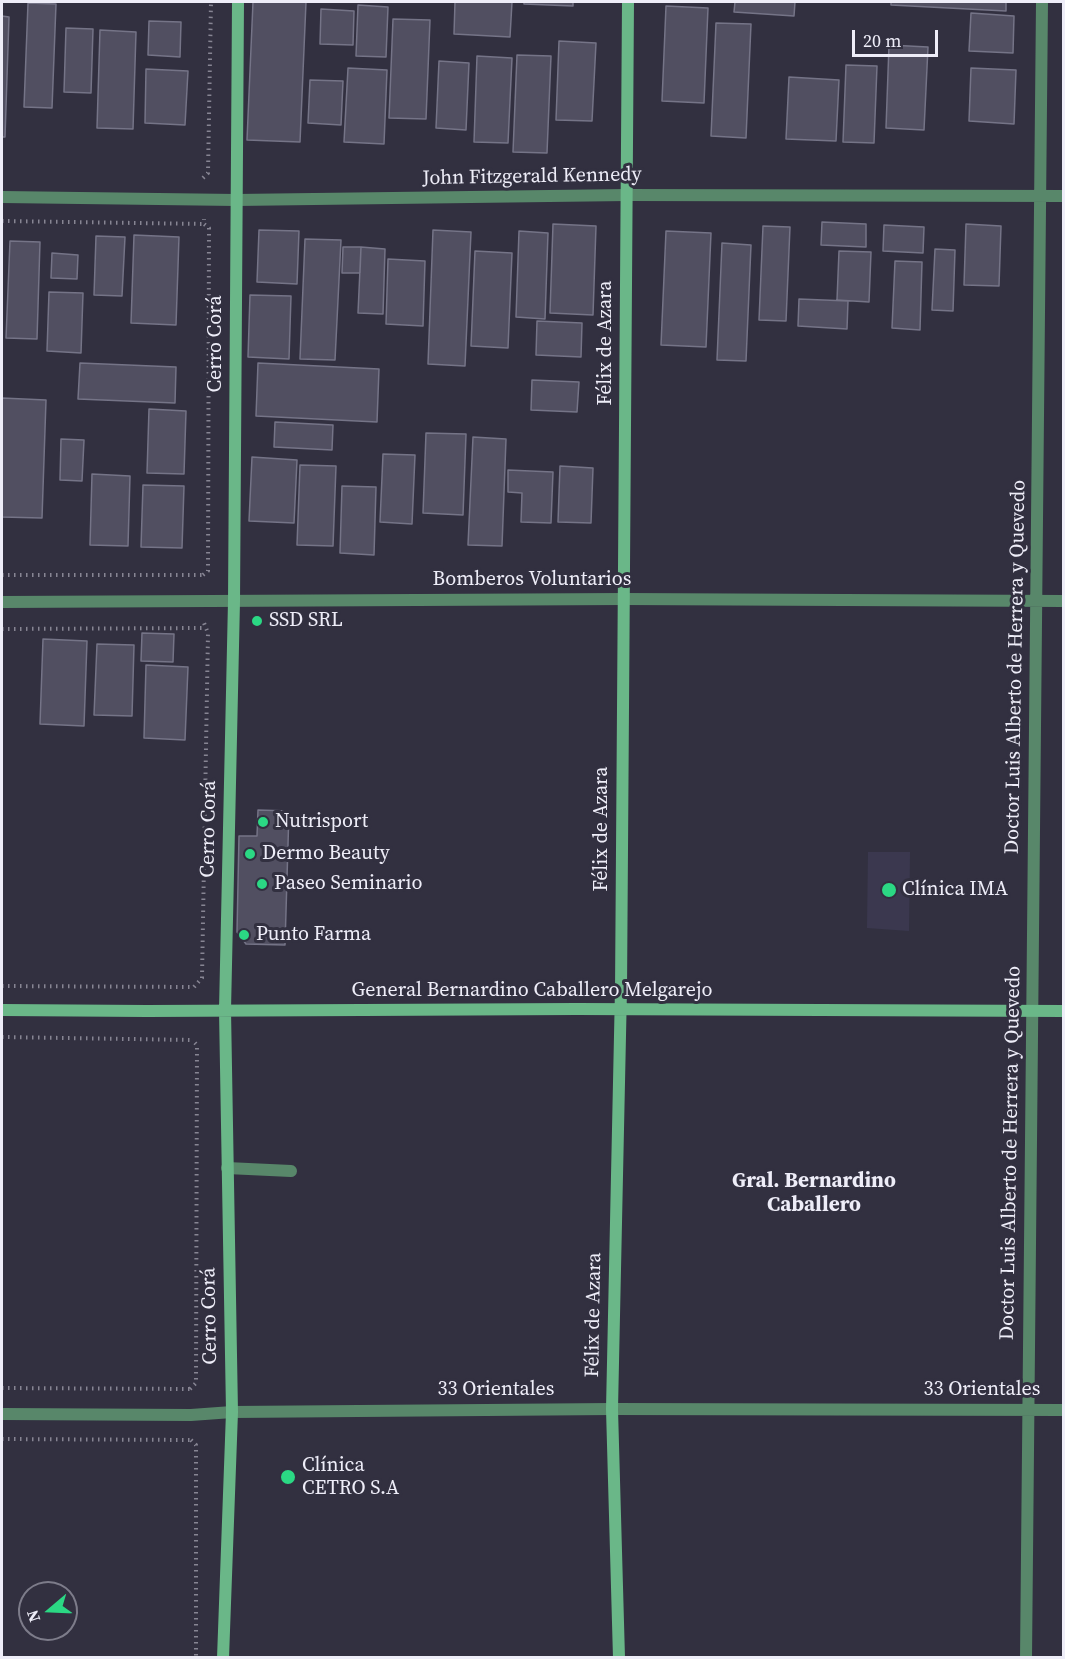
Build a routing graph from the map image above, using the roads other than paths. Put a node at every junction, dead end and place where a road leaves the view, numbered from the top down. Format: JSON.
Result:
{"nodes":[{"id":1,"x":238,"y":2,"type":"edge"},
{"id":2,"x":628,"y":2,"type":"edge"},
{"id":3,"x":1042,"y":2,"type":"edge"},
{"id":4,"x":627,"y":195,"type":"junction"},
{"id":5,"x":1040,"y":196,"type":"junction"},
{"id":6,"x":1064,"y":196,"type":"edge"},
{"id":7,"x":2,"y":197,"type":"edge"},
{"id":8,"x":236,"y":200,"type":"junction"},
{"id":9,"x":624,"y":599,"type":"junction"},
{"id":10,"x":234,"y":601,"type":"junction"},
{"id":11,"x":1036,"y":601,"type":"junction"},
{"id":12,"x":1064,"y":601,"type":"edge"},
{"id":13,"x":2,"y":602,"type":"edge"},
{"id":14,"x":2,"y":1010,"type":"edge"},
{"id":15,"x":225,"y":1010,"type":"junction"},
{"id":16,"x":620,"y":1010,"type":"junction"},
{"id":17,"x":1032,"y":1011,"type":"junction"},
{"id":18,"x":1064,"y":1011,"type":"edge"},
{"id":19,"x":227,"y":1168,"type":"junction"},
{"id":20,"x":291,"y":1171,"type":"dead end"},
{"id":21,"x":612,"y":1409,"type":"junction"},
{"id":22,"x":1028,"y":1410,"type":"junction"},
{"id":23,"x":1064,"y":1410,"type":"edge"},
{"id":24,"x":232,"y":1412,"type":"junction"},
{"id":25,"x":2,"y":1413,"type":"edge"},
{"id":26,"x":223,"y":1658,"type":"edge"},
{"id":27,"x":619,"y":1658,"type":"edge"},
{"id":28,"x":1026,"y":1658,"type":"edge"}],
"edges":[{"from":1,"to":8,"type":"street","name":"Cerro Corá"},
{"from":2,"to":4,"type":"street","name":"Félix de Azara"},
{"from":3,"to":5,"type":"street","name":"Doctor Luis Alberto de Herrera y Quevedo"},
{"from":4,"to":5,"type":"street","name":"John Fitzgerald Kennedy"},
{"from":4,"to":8,"type":"street","name":"John Fitzgerald Kennedy"},
{"from":4,"to":9,"type":"street","name":"Félix de Azara"},
{"from":5,"to":6,"type":"street","name":"John Fitzgerald Kennedy"},
{"from":5,"to":11,"type":"street","name":"Doctor Luis Alberto de Herrera y Quevedo"},
{"from":7,"to":8,"type":"street","name":"John Fitzgerald Kennedy"},
{"from":8,"to":10,"type":"street","name":"Cerro Corá"},
{"from":9,"to":10,"type":"street","name":"Bomberos Voluntarios"},
{"from":9,"to":11,"type":"street","name":"Bomberos Voluntarios"},
{"from":9,"to":16,"type":"street","name":"Félix de Azara"},
{"from":10,"to":13,"type":"street","name":"Bomberos Voluntarios"},
{"from":10,"to":15,"type":"street","name":"Cerro Corá"},
{"from":11,"to":12,"type":"street","name":"Bomberos Voluntarios"},
{"from":11,"to":17,"type":"street","name":"Doctor Luis Alberto de Herrera y Quevedo"},
{"from":14,"to":15,"type":"street","name":"General Bernardino Caballero Melgarejo"},
{"from":15,"to":16,"type":"street","name":"General Bernardino Caballero Melgarejo"},
{"from":15,"to":19,"type":"street","name":"Cerro Corá"},
{"from":16,"to":17,"type":"street","name":"General Bernardino Caballero Melgarejo"},
{"from":16,"to":21,"type":"street","name":"Félix de Azara"},
{"from":17,"to":18,"type":"street","name":"General Bernardino Caballero Melgarejo"},
{"from":17,"to":22,"type":"street","name":"Doctor Luis Alberto de Herrera y Quevedo"},
{"from":19,"to":20,"type":"street"},
{"from":19,"to":24,"type":"street","name":"Cerro Corá"},
{"from":21,"to":22,"type":"street","name":"33 Orientales"},
{"from":21,"to":24,"type":"street","name":"33 Orientales"},
{"from":21,"to":27,"type":"street","name":"Félix de Azara"},
{"from":22,"to":23,"type":"street","name":"33 Orientales"},
{"from":22,"to":28,"type":"street","name":"Doctor Luis Alberto de Herrera y Quevedo"},
{"from":24,"to":25,"type":"street","name":"33 Orientales"},
{"from":24,"to":26,"type":"street","name":"Cerro Corá"}]}
